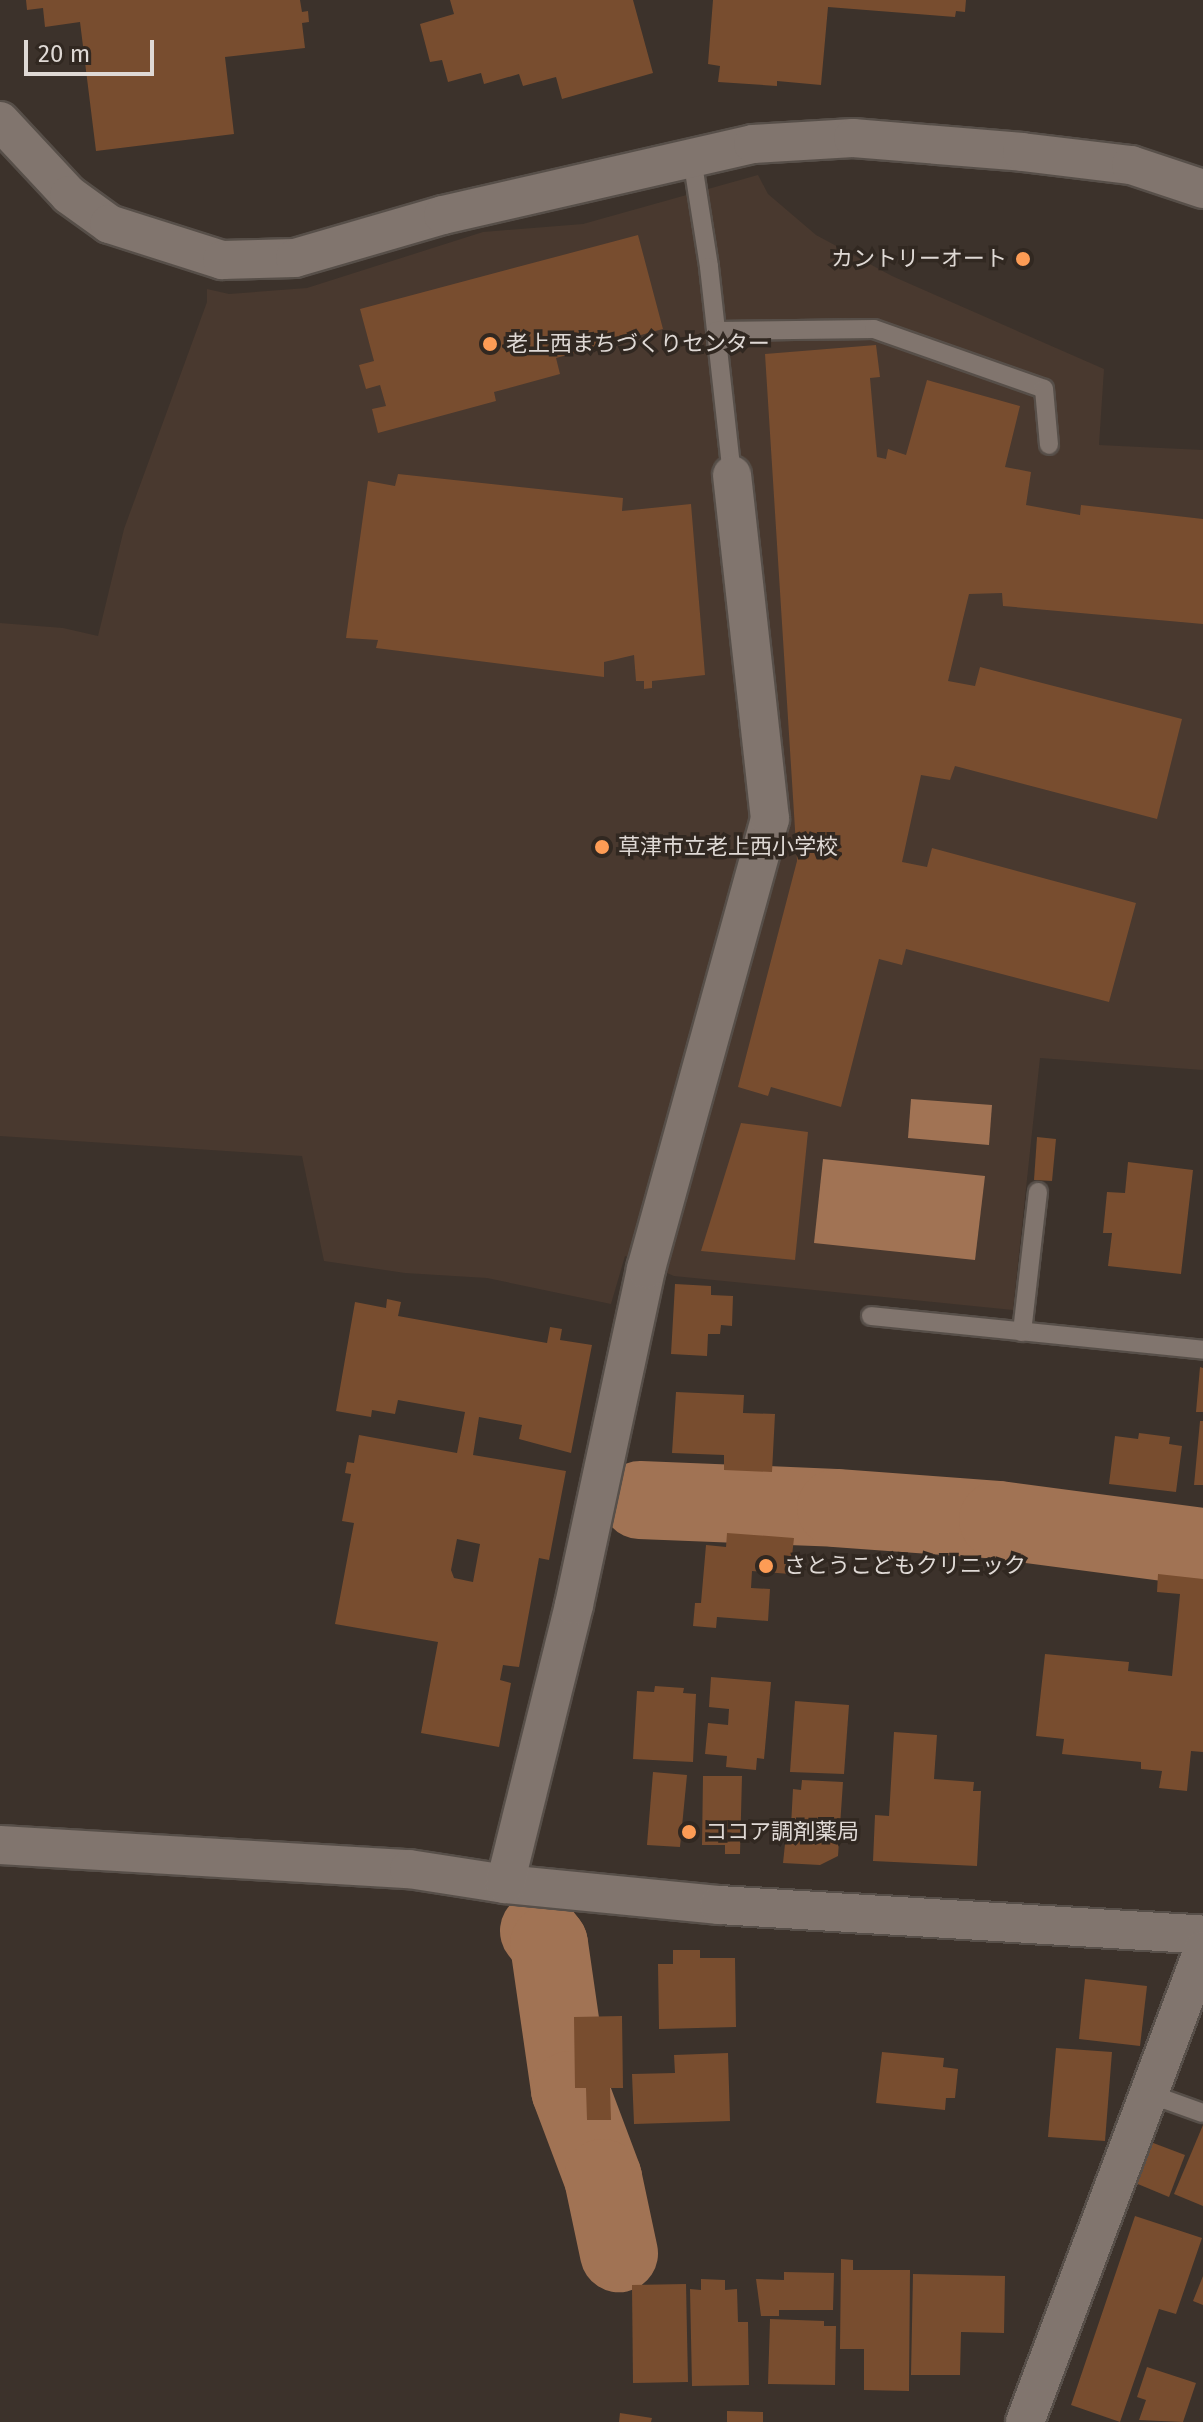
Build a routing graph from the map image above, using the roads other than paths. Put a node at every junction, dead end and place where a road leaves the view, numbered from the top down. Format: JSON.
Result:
{"nodes":[{"id":1,"x":0,"y":121,"type":"edge"},
{"id":2,"x":692,"y":158,"type":"junction"},
{"id":3,"x":1203,"y":189,"type":"edge"},
{"id":4,"x":716,"y":331,"type":"junction"},
{"id":5,"x":1049,"y":445,"type":"dead end"},
{"id":6,"x":732,"y":475,"type":"joint"},
{"id":7,"x":1038,"y":1192,"type":"dead end"},
{"id":8,"x":871,"y":1316,"type":"dead end"},
{"id":9,"x":1022,"y":1332,"type":"junction"},
{"id":10,"x":1203,"y":1350,"type":"edge"},
{"id":11,"x":0,"y":1845,"type":"edge"},
{"id":12,"x":505,"y":1884,"type":"junction"},
{"id":13,"x":1203,"y":1935,"type":"edge"},
{"id":14,"x":1203,"y":1950,"type":"edge"},
{"id":15,"x":1147,"y":2093,"type":"junction"},
{"id":16,"x":1203,"y":2113,"type":"edge"},
{"id":17,"x":1032,"y":2420,"type":"edge"}],
"edges":[{"from":1,"to":2,"type":"street"},
{"from":2,"to":3,"type":"street"},
{"from":2,"to":4,"type":"lane"},
{"from":4,"to":5,"type":"lane"},
{"from":4,"to":6,"type":"lane"},
{"from":6,"to":12,"type":"street"},
{"from":7,"to":9,"type":"lane"},
{"from":8,"to":9,"type":"lane"},
{"from":9,"to":10,"type":"lane"},
{"from":11,"to":12,"type":"street"},
{"from":12,"to":13,"type":"street"},
{"from":14,"to":15,"type":"street"},
{"from":15,"to":16,"type":"lane"},
{"from":15,"to":17,"type":"street"}]}
